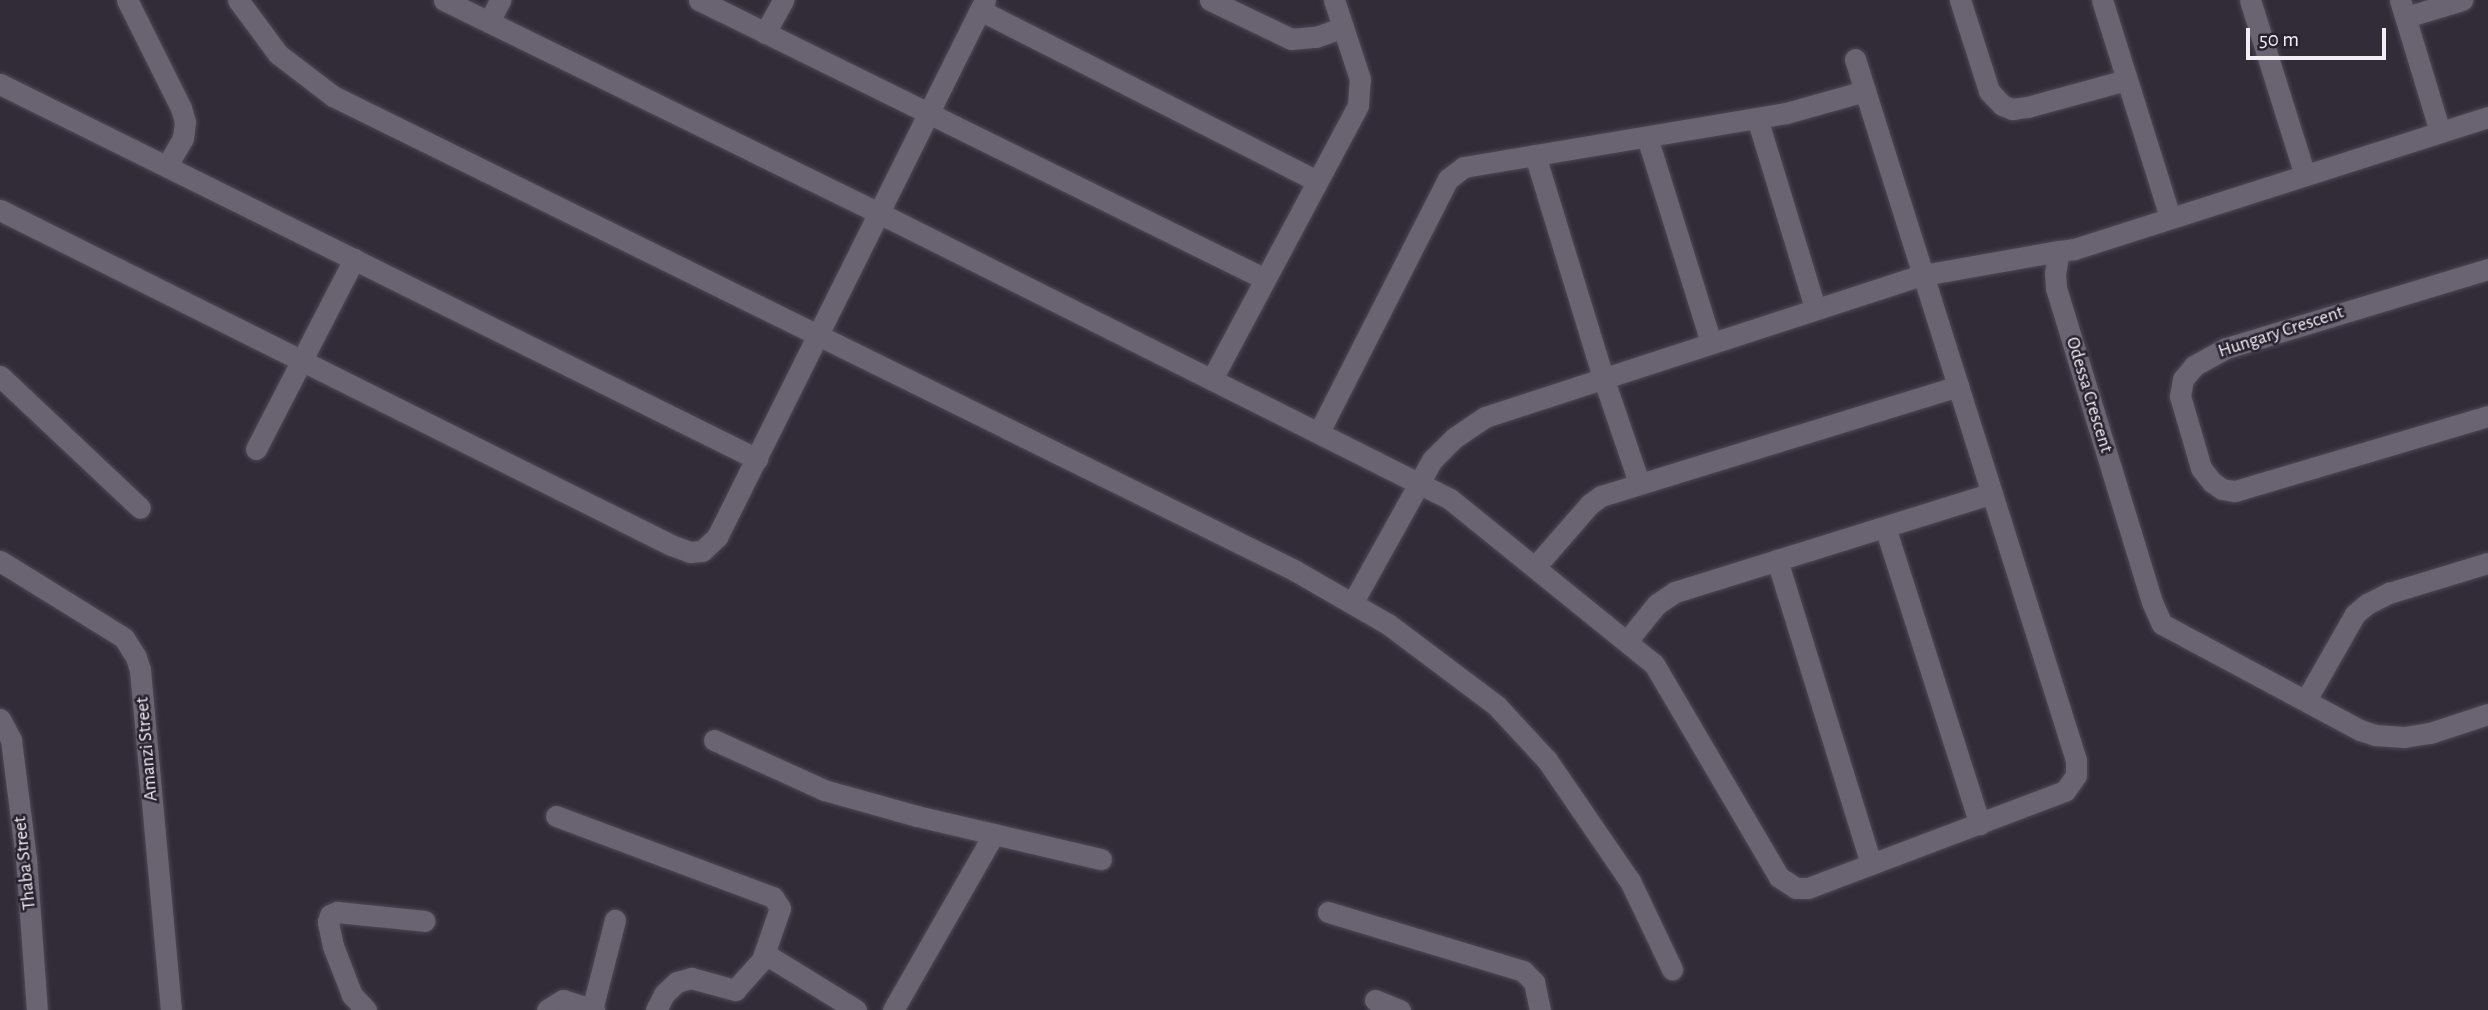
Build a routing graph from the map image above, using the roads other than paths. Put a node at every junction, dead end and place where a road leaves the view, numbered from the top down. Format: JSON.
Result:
{"nodes":[{"id":1,"x":127,"y":0,"type":"edge"},
{"id":2,"x":237,"y":0,"type":"edge"},
{"id":3,"x":444,"y":0,"type":"edge"},
{"id":4,"x":500,"y":0,"type":"edge"},
{"id":5,"x":699,"y":0,"type":"edge"},
{"id":6,"x":782,"y":0,"type":"edge"},
{"id":7,"x":1210,"y":0,"type":"edge"},
{"id":8,"x":1334,"y":0,"type":"edge"},
{"id":9,"x":1960,"y":0,"type":"edge"},
{"id":10,"x":2102,"y":0,"type":"edge"},
{"id":11,"x":2250,"y":0,"type":"edge"},
{"id":12,"x":2462,"y":0,"type":"edge"},
{"id":13,"x":982,"y":5,"type":"edge"},
{"id":14,"x":2403,"y":8,"type":"edge"},
{"id":15,"x":489,"y":22,"type":"junction"},
{"id":16,"x":1343,"y":27,"type":"junction"},
{"id":17,"x":765,"y":33,"type":"junction"},
{"id":18,"x":1855,"y":59,"type":"dead end"},
{"id":19,"x":2126,"y":80,"type":"junction"},
{"id":20,"x":0,"y":84,"type":"edge"},
{"id":21,"x":1865,"y":91,"type":"junction"},
{"id":22,"x":928,"y":113,"type":"junction"},
{"id":23,"x":2488,"y":117,"type":"edge"},
{"id":24,"x":1757,"y":118,"type":"junction"},
{"id":25,"x":2440,"y":132,"type":"junction"},
{"id":26,"x":1647,"y":137,"type":"junction"},
{"id":27,"x":1535,"y":155,"type":"junction"},
{"id":28,"x":167,"y":166,"type":"junction"},
{"id":29,"x":2305,"y":175,"type":"junction"},
{"id":30,"x":1317,"y":181,"type":"junction"},
{"id":31,"x":0,"y":210,"type":"edge"},
{"id":32,"x":879,"y":213,"type":"junction"},
{"id":33,"x":2170,"y":218,"type":"junction"},
{"id":34,"x":2059,"y":251,"type":"junction"},
{"id":35,"x":354,"y":259,"type":"junction"},
{"id":36,"x":2488,"y":269,"type":"edge"},
{"id":37,"x":1923,"y":275,"type":"junction"},
{"id":38,"x":1265,"y":279,"type":"junction"},
{"id":39,"x":1815,"y":309,"type":"junction"},
{"id":40,"x":820,"y":336,"type":"junction"},
{"id":41,"x":1711,"y":342,"type":"junction"},
{"id":42,"x":302,"y":360,"type":"junction"},
{"id":43,"x":0,"y":376,"type":"edge"},
{"id":44,"x":1603,"y":377,"type":"junction"},
{"id":45,"x":1212,"y":379,"type":"junction"},
{"id":46,"x":1958,"y":386,"type":"junction"},
{"id":47,"x":2488,"y":416,"type":"edge"},
{"id":48,"x":1319,"y":432,"type":"junction"},
{"id":49,"x":256,"y":449,"type":"dead end"},
{"id":50,"x":757,"y":459,"type":"junction"},
{"id":51,"x":1418,"y":481,"type":"junction"},
{"id":52,"x":1639,"y":483,"type":"junction"},
{"id":53,"x":1992,"y":493,"type":"junction"},
{"id":54,"x":139,"y":508,"type":"dead end"},
{"id":55,"x":1885,"y":527,"type":"junction"},
{"id":56,"x":1777,"y":560,"type":"junction"},
{"id":57,"x":0,"y":561,"type":"edge"},
{"id":58,"x":2488,"y":563,"type":"edge"},
{"id":59,"x":1535,"y":567,"type":"junction"},
{"id":60,"x":1353,"y":602,"type":"junction"},
{"id":61,"x":1627,"y":641,"type":"junction"},
{"id":62,"x":2306,"y":700,"type":"junction"},
{"id":63,"x":2488,"y":714,"type":"edge"},
{"id":64,"x":0,"y":719,"type":"edge"},
{"id":65,"x":714,"y":740,"type":"dead end"},
{"id":66,"x":556,"y":816,"type":"dead end"},
{"id":67,"x":1980,"y":824,"type":"junction"},
{"id":68,"x":994,"y":834,"type":"junction"},
{"id":69,"x":1101,"y":859,"type":"dead end"},
{"id":70,"x":1871,"y":864,"type":"junction"},
{"id":71,"x":1328,"y":912,"type":"dead end"},
{"id":72,"x":615,"y":920,"type":"dead end"},
{"id":73,"x":425,"y":921,"type":"dead end"},
{"id":74,"x":762,"y":960,"type":"junction"},
{"id":75,"x":1672,"y":969,"type":"dead end"},
{"id":76,"x":1375,"y":1000,"type":"dead end"},
{"id":77,"x":37,"y":1010,"type":"edge"},
{"id":78,"x":172,"y":1010,"type":"edge"},
{"id":79,"x":366,"y":1010,"type":"edge"},
{"id":80,"x":547,"y":1010,"type":"edge"},
{"id":81,"x":593,"y":1010,"type":"edge"},
{"id":82,"x":656,"y":1010,"type":"edge"},
{"id":83,"x":856,"y":1010,"type":"edge"},
{"id":84,"x":893,"y":1010,"type":"edge"},
{"id":85,"x":1400,"y":1010,"type":"edge"},
{"id":86,"x":1540,"y":1010,"type":"edge"}],
"edges":[{"from":1,"to":28,"type":"street"},
{"from":2,"to":40,"type":"street"},
{"from":3,"to":15,"type":"street"},
{"from":4,"to":15,"type":"street"},
{"from":5,"to":17,"type":"street"},
{"from":6,"to":17,"type":"street"},
{"from":7,"to":16,"type":"street"},
{"from":8,"to":16,"type":"street"},
{"from":9,"to":19,"type":"street"},
{"from":10,"to":19,"type":"street"},
{"from":11,"to":29,"type":"street"},
{"from":12,"to":14,"type":"street"},
{"from":13,"to":22,"type":"street"},
{"from":13,"to":30,"type":"street"},
{"from":14,"to":25,"type":"street"},
{"from":15,"to":32,"type":"street"},
{"from":16,"to":30,"type":"street"},
{"from":17,"to":22,"type":"street"},
{"from":18,"to":21,"type":"street"},
{"from":19,"to":33,"type":"street"},
{"from":20,"to":28,"type":"street"},
{"from":21,"to":24,"type":"street"},
{"from":21,"to":37,"type":"street"},
{"from":22,"to":32,"type":"street"},
{"from":22,"to":38,"type":"street"},
{"from":23,"to":25,"type":"street"},
{"from":24,"to":26,"type":"street"},
{"from":24,"to":39,"type":"street"},
{"from":25,"to":29,"type":"street"},
{"from":26,"to":27,"type":"street"},
{"from":26,"to":41,"type":"street"},
{"from":27,"to":44,"type":"street"},
{"from":27,"to":48,"type":"street"},
{"from":28,"to":35,"type":"street"},
{"from":29,"to":33,"type":"street"},
{"from":30,"to":38,"type":"street"},
{"from":31,"to":42,"type":"street"},
{"from":32,"to":40,"type":"street"},
{"from":32,"to":45,"type":"street"},
{"from":33,"to":34,"type":"street"},
{"from":34,"to":37,"type":"street"},
{"from":34,"to":62,"type":"street","name":"Odessa Crescent"},
{"from":35,"to":42,"type":"street"},
{"from":35,"to":50,"type":"street"},
{"from":36,"to":47,"type":"street","name":"Hungary Crescent"},
{"from":37,"to":39,"type":"street"},
{"from":37,"to":46,"type":"street"},
{"from":38,"to":45,"type":"street"},
{"from":39,"to":41,"type":"street"},
{"from":40,"to":50,"type":"street"},
{"from":40,"to":60,"type":"street"},
{"from":41,"to":44,"type":"street"},
{"from":42,"to":49,"type":"street"},
{"from":42,"to":50,"type":"street"},
{"from":43,"to":54,"type":"street"},
{"from":44,"to":51,"type":"street"},
{"from":44,"to":52,"type":"street"},
{"from":45,"to":48,"type":"street"},
{"from":46,"to":52,"type":"street"},
{"from":46,"to":53,"type":"street"},
{"from":48,"to":51,"type":"street"},
{"from":51,"to":59,"type":"street"},
{"from":51,"to":60,"type":"street"},
{"from":52,"to":59,"type":"street"},
{"from":53,"to":55,"type":"street"},
{"from":53,"to":67,"type":"street"},
{"from":55,"to":56,"type":"street"},
{"from":55,"to":67,"type":"street"},
{"from":56,"to":61,"type":"street"},
{"from":56,"to":70,"type":"street"},
{"from":57,"to":78,"type":"street","name":"Amanzi Street"},
{"from":58,"to":62,"type":"street"},
{"from":59,"to":61,"type":"street"},
{"from":60,"to":75,"type":"street"},
{"from":61,"to":70,"type":"street"},
{"from":62,"to":63,"type":"street","name":"Odessa Crescent"},
{"from":64,"to":77,"type":"street","name":"Thaba Street"},
{"from":65,"to":68,"type":"street"},
{"from":66,"to":74,"type":"street"},
{"from":67,"to":70,"type":"street"},
{"from":68,"to":69,"type":"street"},
{"from":68,"to":84,"type":"street"},
{"from":71,"to":86,"type":"street"},
{"from":72,"to":81,"type":"street"},
{"from":73,"to":79,"type":"street"},
{"from":74,"to":82,"type":"street"},
{"from":74,"to":83,"type":"street"},
{"from":76,"to":85,"type":"street"},
{"from":80,"to":81,"type":"street"}]}
